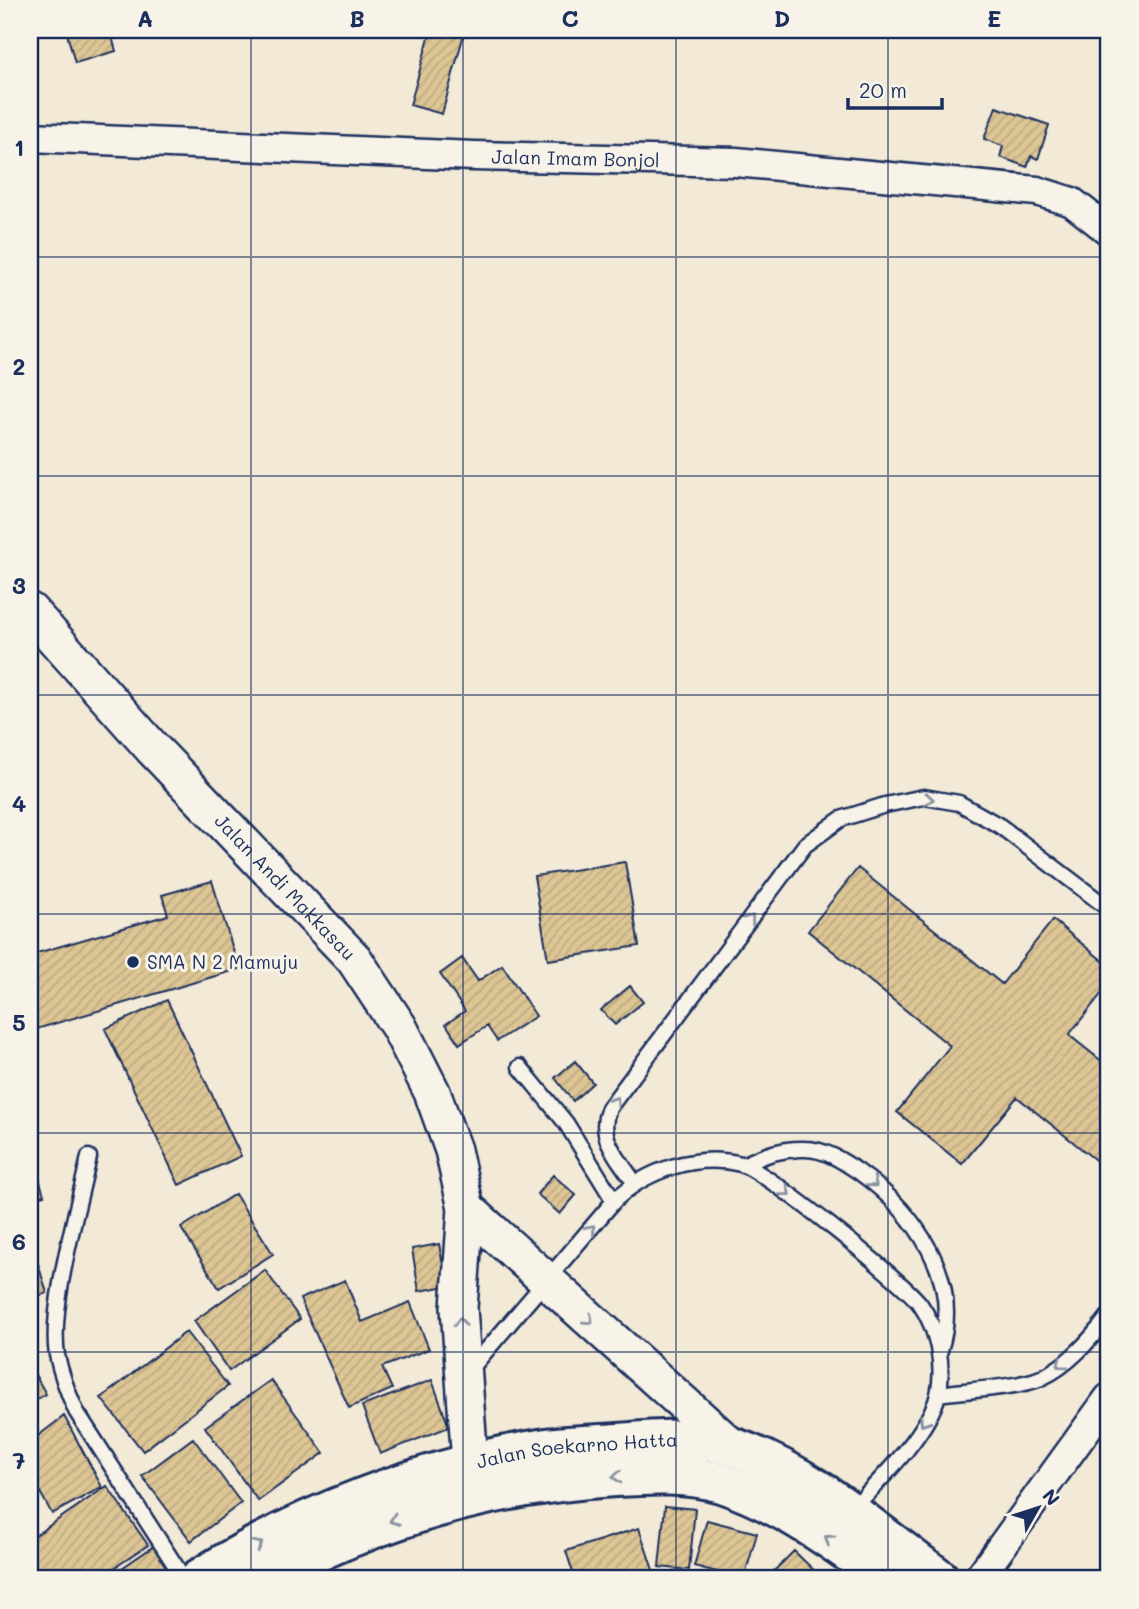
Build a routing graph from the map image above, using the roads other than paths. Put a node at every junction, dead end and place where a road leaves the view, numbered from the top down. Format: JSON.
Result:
{"nodes":[{"id":1,"x":30,"y":137,"type":"edge"},
{"id":2,"x":1109,"y":231,"type":"edge"},
{"id":3,"x":30,"y":611,"type":"edge"},
{"id":4,"x":1109,"y":909,"type":"edge"},
{"id":5,"x":520,"y":1067,"type":"dead end"},
{"id":6,"x":89,"y":1157,"type":"dead end"},
{"id":7,"x":743,"y":1165,"type":"junction"},
{"id":8,"x":634,"y":1182,"type":"junction"},
{"id":9,"x":614,"y":1201,"type":"junction"},
{"id":10,"x":466,"y":1208,"type":"junction"},
{"id":11,"x":547,"y":1281,"type":"junction"},
{"id":12,"x":1109,"y":1316,"type":"edge"},
{"id":13,"x":939,"y":1353,"type":"junction"},
{"id":14,"x":464,"y":1377,"type":"junction"},
{"id":15,"x":938,"y":1394,"type":"junction"},
{"id":16,"x":1109,"y":1398,"type":"edge"},
{"id":17,"x":732,"y":1447,"type":"junction"},
{"id":18,"x":467,"y":1481,"type":"junction"},
{"id":19,"x":851,"y":1510,"type":"junction"},
{"id":20,"x":184,"y":1579,"type":"edge"},
{"id":21,"x":199,"y":1579,"type":"edge"},
{"id":22,"x":262,"y":1579,"type":"edge"},
{"id":23,"x":885,"y":1579,"type":"edge"},
{"id":24,"x":940,"y":1579,"type":"edge"},
{"id":25,"x":978,"y":1579,"type":"edge"}],
"edges":[{"from":1,"to":2,"type":"street","name":"Jalan Imam Bonjol"},
{"from":3,"to":10,"type":"street","name":"Jalan Andi Makkasau"},
{"from":8,"to":4,"type":"lane","one_way":true},
{"from":5,"to":9,"type":"lane"},
{"from":6,"to":20,"type":"lane"},
{"from":7,"to":8,"type":"lane"},
{"from":7,"to":13,"type":"lane","one_way":true},
{"from":7,"to":13,"type":"lane","one_way":true},
{"from":8,"to":9,"type":"lane"},
{"from":11,"to":9,"type":"lane","one_way":true},
{"from":10,"to":11,"type":"street"},
{"from":14,"to":10,"type":"street","name":"Jalan Andi Makkasau","one_way":true},
{"from":11,"to":14,"type":"lane"},
{"from":11,"to":17,"type":"street","one_way":true},
{"from":12,"to":15,"type":"lane","one_way":true},
{"from":13,"to":15,"type":"lane"},
{"from":14,"to":18,"type":"street","name":"Jalan Andi Makkasau"},
{"from":15,"to":19,"type":"lane","one_way":true},
{"from":16,"to":25,"type":"street"},
{"from":17,"to":18,"type":"main road","name":"Jalan Soekarno Hatta"},
{"from":17,"to":19,"type":"main road","name":"Jalan Soekarno Hatta"},
{"from":21,"to":18,"type":"main road","name":"Jalan Soekarno Hatta","one_way":true},
{"from":18,"to":22,"type":"main road","name":"Jalan Soekarno Hatta","one_way":true},
{"from":23,"to":18,"type":"main road","name":"Jalan Soekarno Hatta","one_way":true},
{"from":19,"to":24,"type":"main road","name":"Jalan Soekarno Hatta"}]}
